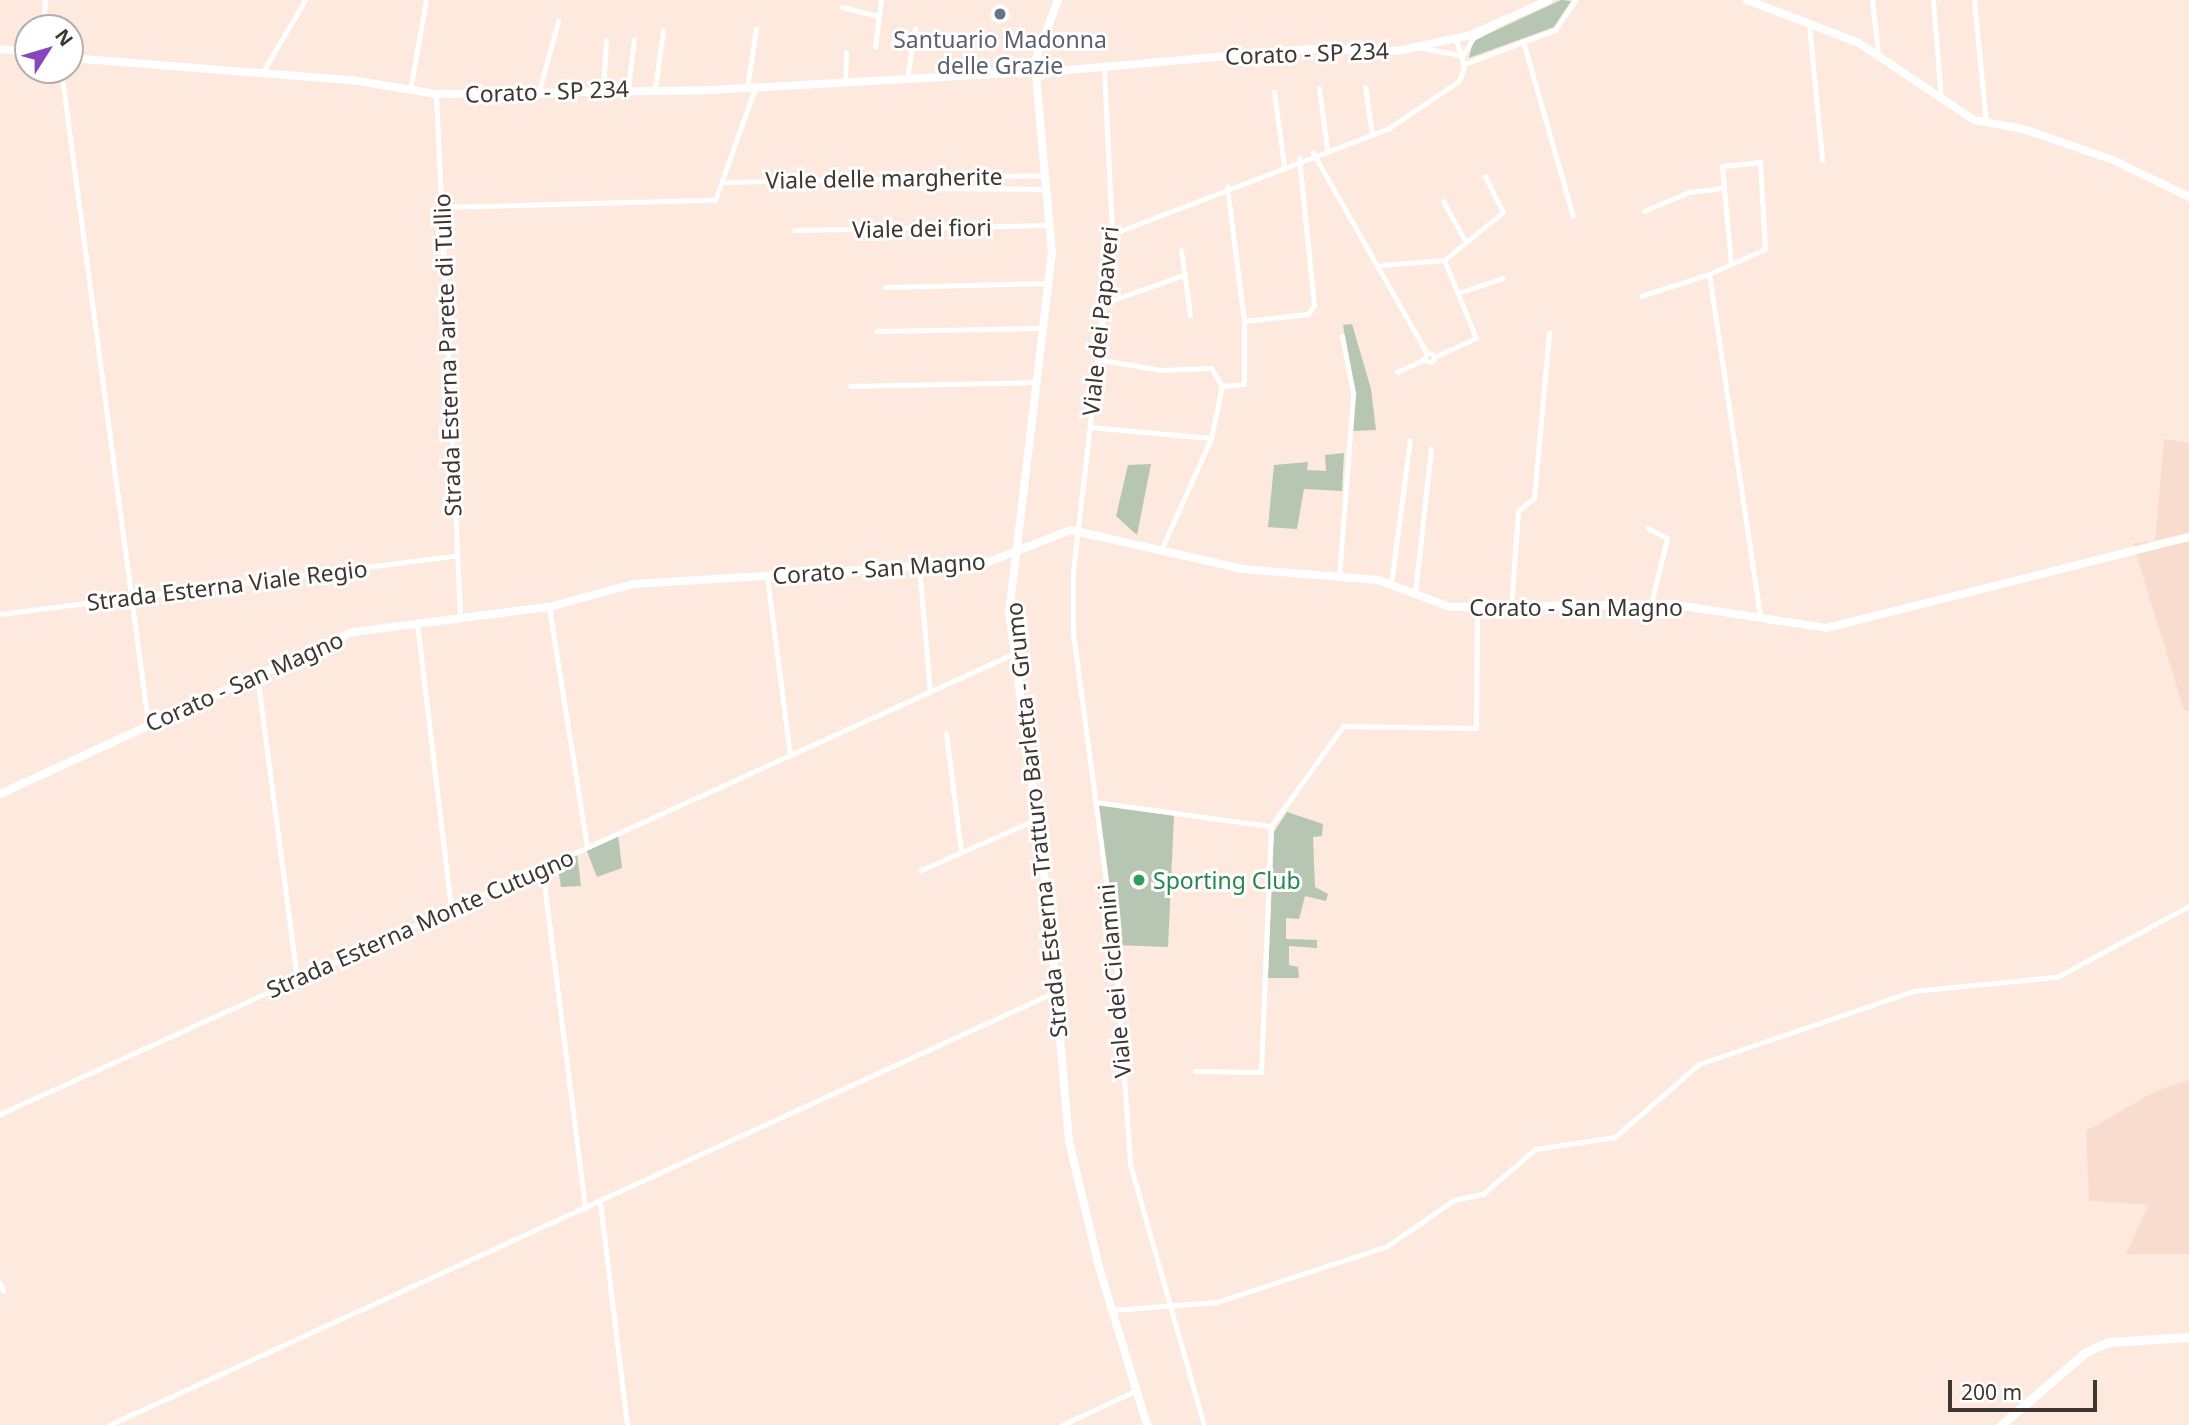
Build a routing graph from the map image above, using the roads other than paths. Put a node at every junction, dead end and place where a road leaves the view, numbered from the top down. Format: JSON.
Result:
{"nodes":[{"id":1,"x":305,"y":0,"type":"edge"},
{"id":2,"x":426,"y":0,"type":"edge"},
{"id":3,"x":881,"y":0,"type":"edge"},
{"id":4,"x":1058,"y":0,"type":"edge"},
{"id":5,"x":1549,"y":0,"type":"edge"},
{"id":6,"x":1575,"y":0,"type":"edge"},
{"id":7,"x":1747,"y":0,"type":"edge"},
{"id":8,"x":1872,"y":0,"type":"edge"},
{"id":9,"x":1933,"y":0,"type":"edge"},
{"id":10,"x":1974,"y":0,"type":"edge"},
{"id":11,"x":842,"y":7,"type":"dead end"},
{"id":12,"x":879,"y":16,"type":"junction"},
{"id":13,"x":558,"y":21,"type":"dead end"},
{"id":14,"x":1496,"y":24,"type":"junction"},
{"id":15,"x":1810,"y":24,"type":"junction"},
{"id":16,"x":756,"y":29,"type":"dead end"},
{"id":17,"x":915,"y":29,"type":"dead end"},
{"id":18,"x":663,"y":31,"type":"dead end"},
{"id":19,"x":634,"y":39,"type":"dead end"},
{"id":20,"x":1456,"y":39,"type":"junction"},
{"id":21,"x":606,"y":40,"type":"dead end"},
{"id":22,"x":1522,"y":41,"type":"junction"},
{"id":23,"x":875,"y":47,"type":"dead end"},
{"id":24,"x":1417,"y":48,"type":"junction"},
{"id":25,"x":846,"y":52,"type":"dead end"},
{"id":26,"x":1878,"y":53,"type":"junction"},
{"id":27,"x":1462,"y":57,"type":"junction"},
{"id":28,"x":84,"y":59,"type":"edge"},
{"id":29,"x":1464,"y":64,"type":"junction"},
{"id":30,"x":1038,"y":68,"type":"junction"},
{"id":31,"x":1104,"y":69,"type":"junction"},
{"id":32,"x":260,"y":75,"type":"junction"},
{"id":33,"x":907,"y":79,"type":"junction"},
{"id":34,"x":845,"y":83,"type":"junction"},
{"id":35,"x":63,"y":84,"type":"edge"},
{"id":36,"x":1365,"y":87,"type":"dead end"},
{"id":37,"x":655,"y":88,"type":"junction"},
{"id":38,"x":751,"y":88,"type":"junction"},
{"id":39,"x":1319,"y":88,"type":"dead end"},
{"id":40,"x":603,"y":89,"type":"junction"},
{"id":41,"x":628,"y":89,"type":"junction"},
{"id":42,"x":410,"y":90,"type":"junction"},
{"id":43,"x":539,"y":91,"type":"junction"},
{"id":44,"x":1274,"y":92,"type":"dead end"},
{"id":45,"x":436,"y":94,"type":"junction"},
{"id":46,"x":1941,"y":99,"type":"junction"},
{"id":47,"x":1986,"y":122,"type":"junction"},
{"id":48,"x":1372,"y":134,"type":"junction"},
{"id":49,"x":1326,"y":149,"type":"junction"},
{"id":50,"x":1313,"y":153,"type":"junction"},
{"id":51,"x":1299,"y":158,"type":"junction"},
{"id":52,"x":1822,"y":160,"type":"dead end"},
{"id":53,"x":1284,"y":164,"type":"junction"},
{"id":54,"x":1046,"y":175,"type":"junction"},
{"id":55,"x":1485,"y":176,"type":"dead end"},
{"id":56,"x":722,"y":182,"type":"junction"},
{"id":57,"x":1227,"y":187,"type":"junction"},
{"id":58,"x":919,"y":188,"type":"dead end"},
{"id":59,"x":1724,"y":188,"type":"junction"},
{"id":60,"x":1047,"y":189,"type":"junction"},
{"id":61,"x":2189,"y":197,"type":"edge"},
{"id":62,"x":1443,"y":201,"type":"dead end"},
{"id":63,"x":440,"y":207,"type":"junction"},
{"id":64,"x":1644,"y":211,"type":"dead end"},
{"id":65,"x":1573,"y":216,"type":"dead end"},
{"id":66,"x":1050,"y":225,"type":"junction"},
{"id":67,"x":794,"y":230,"type":"dead end"},
{"id":68,"x":1112,"y":234,"type":"junction"},
{"id":69,"x":1464,"y":239,"type":"junction"},
{"id":70,"x":1181,"y":250,"type":"dead end"},
{"id":71,"x":1444,"y":260,"type":"junction"},
{"id":72,"x":1731,"y":264,"type":"junction"},
{"id":73,"x":1382,"y":265,"type":"junction"},
{"id":74,"x":1709,"y":274,"type":"junction"},
{"id":75,"x":1184,"y":275,"type":"junction"},
{"id":76,"x":1503,"y":278,"type":"dead end"},
{"id":77,"x":1048,"y":283,"type":"junction"},
{"id":78,"x":885,"y":287,"type":"dead end"},
{"id":79,"x":1458,"y":293,"type":"junction"},
{"id":80,"x":1641,"y":296,"type":"dead end"},
{"id":81,"x":1104,"y":303,"type":"junction"},
{"id":82,"x":1190,"y":315,"type":"dead end"},
{"id":83,"x":1244,"y":321,"type":"junction"},
{"id":84,"x":1042,"y":328,"type":"junction"},
{"id":85,"x":876,"y":331,"type":"dead end"},
{"id":86,"x":1549,"y":333,"type":"dead end"},
{"id":87,"x":1342,"y":337,"type":"dead end"},
{"id":88,"x":1426,"y":356,"type":"junction"},
{"id":89,"x":1097,"y":359,"type":"junction"},
{"id":90,"x":1397,"y":372,"type":"dead end"},
{"id":91,"x":1035,"y":382,"type":"junction"},
{"id":92,"x":850,"y":386,"type":"dead end"},
{"id":93,"x":1222,"y":386,"type":"junction"},
{"id":94,"x":1090,"y":427,"type":"junction"},
{"id":95,"x":1211,"y":438,"type":"junction"},
{"id":96,"x":1410,"y":440,"type":"dead end"},
{"id":97,"x":1431,"y":449,"type":"dead end"},
{"id":98,"x":1648,"y":528,"type":"dead end"},
{"id":99,"x":1077,"y":530,"type":"junction"},
{"id":100,"x":2189,"y":537,"type":"edge"},
{"id":101,"x":1161,"y":550,"type":"junction"},
{"id":102,"x":454,"y":555,"type":"junction"},
{"id":103,"x":1012,"y":555,"type":"junction"},
{"id":104,"x":919,"y":566,"type":"junction"},
{"id":105,"x":767,"y":576,"type":"junction"},
{"id":106,"x":1339,"y":577,"type":"junction"},
{"id":107,"x":1391,"y":584,"type":"junction"},
{"id":108,"x":1415,"y":593,"type":"junction"},
{"id":109,"x":130,"y":597,"type":"junction"},
{"id":110,"x":1651,"y":604,"type":"junction"},
{"id":111,"x":549,"y":607,"type":"junction"},
{"id":112,"x":1511,"y":607,"type":"junction"},
{"id":113,"x":1478,"y":609,"type":"junction"},
{"id":114,"x":0,"y":614,"type":"edge"},
{"id":115,"x":460,"y":616,"type":"junction"},
{"id":116,"x":1759,"y":617,"type":"junction"},
{"id":117,"x":417,"y":622,"type":"junction"},
{"id":118,"x":1015,"y":653,"type":"junction"},
{"id":119,"x":257,"y":672,"type":"junction"},
{"id":120,"x":930,"y":692,"type":"junction"},
{"id":121,"x":148,"y":723,"type":"junction"},
{"id":122,"x":946,"y":733,"type":"dead end"},
{"id":123,"x":790,"y":755,"type":"junction"},
{"id":124,"x":0,"y":794,"type":"edge"},
{"id":125,"x":1095,"y":802,"type":"junction"},
{"id":126,"x":1037,"y":819,"type":"junction"},
{"id":127,"x":1271,"y":826,"type":"junction"},
{"id":128,"x":587,"y":847,"type":"junction"},
{"id":129,"x":961,"y":852,"type":"junction"},
{"id":130,"x":542,"y":867,"type":"junction"},
{"id":131,"x":921,"y":870,"type":"dead end"},
{"id":132,"x":2189,"y":906,"type":"edge"},
{"id":133,"x":451,"y":909,"type":"junction"},
{"id":134,"x":297,"y":979,"type":"junction"},
{"id":135,"x":1057,"y":992,"type":"junction"},
{"id":136,"x":1195,"y":1071,"type":"dead end"},
{"id":137,"x":0,"y":1114,"type":"edge"},
{"id":138,"x":600,"y":1202,"type":"junction"},
{"id":139,"x":584,"y":1209,"type":"junction"},
{"id":140,"x":0,"y":1283,"type":"edge"},
{"id":141,"x":3,"y":1290,"type":"dead end"},
{"id":142,"x":1169,"y":1301,"type":"junction"},
{"id":143,"x":1112,"y":1310,"type":"junction"},
{"id":144,"x":2189,"y":1337,"type":"edge"},
{"id":145,"x":1135,"y":1391,"type":"junction"},
{"id":146,"x":109,"y":1425,"type":"edge"},
{"id":147,"x":627,"y":1425,"type":"edge"},
{"id":148,"x":1062,"y":1425,"type":"edge"},
{"id":149,"x":1147,"y":1425,"type":"edge"},
{"id":150,"x":1204,"y":1425,"type":"edge"},
{"id":151,"x":2001,"y":1425,"type":"edge"}],
"edges":[{"from":1,"to":32,"type":"street"},
{"from":2,"to":42,"type":"street"},
{"from":3,"to":12,"type":"street"},
{"from":4,"to":30,"type":"main road","name":"Strada Esterna Tratturo Barletta - Grumo"},
{"from":5,"to":14,"type":"main road","name":"Corato - SP 234"},
{"from":6,"to":22,"type":"street"},
{"from":7,"to":15,"type":"main road"},
{"from":8,"to":26,"type":"street"},
{"from":9,"to":46,"type":"street"},
{"from":10,"to":47,"type":"street"},
{"from":11,"to":12,"type":"street"},
{"from":12,"to":23,"type":"street"},
{"from":13,"to":43,"type":"street"},
{"from":14,"to":20,"type":"main road","name":"Corato - SP 234"},
{"from":14,"to":27,"type":"street"},
{"from":15,"to":26,"type":"main road"},
{"from":15,"to":52,"type":"street"},
{"from":16,"to":38,"type":"street"},
{"from":17,"to":33,"type":"street"},
{"from":18,"to":37,"type":"street"},
{"from":19,"to":41,"type":"street"},
{"from":20,"to":24,"type":"main road","name":"Corato - SP 234"},
{"from":20,"to":27,"type":"street"},
{"from":21,"to":40,"type":"street"},
{"from":22,"to":29,"type":"street"},
{"from":22,"to":65,"type":"street"},
{"from":24,"to":27,"type":"street"},
{"from":24,"to":31,"type":"main road","name":"Corato - SP 234"},
{"from":25,"to":34,"type":"street"},
{"from":26,"to":46,"type":"main road"},
{"from":27,"to":29,"type":"street"},
{"from":28,"to":32,"type":"main road","name":"Corato - SP 234"},
{"from":29,"to":48,"type":"street"},
{"from":30,"to":31,"type":"main road","name":"Corato - SP 234"},
{"from":30,"to":33,"type":"main road","name":"Corato - SP 234"},
{"from":30,"to":54,"type":"main road","name":"Strada Esterna Tratturo Barletta - Grumo"},
{"from":31,"to":68,"type":"street","name":"Viale dei Papaveri"},
{"from":32,"to":42,"type":"main road","name":"Corato - SP 234"},
{"from":33,"to":34,"type":"main road","name":"Corato - SP 234"},
{"from":34,"to":38,"type":"main road","name":"Corato - SP 234"},
{"from":35,"to":109,"type":"street"},
{"from":36,"to":48,"type":"street"},
{"from":37,"to":38,"type":"main road","name":"Corato - SP 234"},
{"from":37,"to":41,"type":"main road","name":"Corato - SP 234"},
{"from":38,"to":56,"type":"street"},
{"from":39,"to":49,"type":"street"},
{"from":40,"to":41,"type":"main road","name":"Corato - SP 234"},
{"from":40,"to":43,"type":"main road","name":"Corato - SP 234"},
{"from":42,"to":45,"type":"main road","name":"Corato - SP 234"},
{"from":43,"to":45,"type":"main road","name":"Corato - SP 234"},
{"from":44,"to":53,"type":"street"},
{"from":45,"to":63,"type":"street","name":"Strada Esterna Parete di Tullio"},
{"from":46,"to":47,"type":"main road"},
{"from":47,"to":61,"type":"main road"},
{"from":48,"to":49,"type":"street"},
{"from":49,"to":50,"type":"street"},
{"from":50,"to":51,"type":"street"},
{"from":50,"to":73,"type":"street"},
{"from":51,"to":53,"type":"street"},
{"from":51,"to":83,"type":"street"},
{"from":53,"to":57,"type":"street"},
{"from":54,"to":56,"type":"street","name":"Viale delle margherite"},
{"from":54,"to":60,"type":"main road","name":"Strada Esterna Tratturo Barletta - Grumo"},
{"from":55,"to":69,"type":"street"},
{"from":56,"to":63,"type":"street"},
{"from":57,"to":68,"type":"street"},
{"from":57,"to":83,"type":"street"},
{"from":58,"to":60,"type":"street"},
{"from":59,"to":64,"type":"street"},
{"from":59,"to":72,"type":"street"},
{"from":59,"to":72,"type":"street"},
{"from":60,"to":66,"type":"main road","name":"Strada Esterna Tratturo Barletta - Grumo"},
{"from":62,"to":69,"type":"street"},
{"from":63,"to":102,"type":"street","name":"Strada Esterna Parete di Tullio"},
{"from":66,"to":67,"type":"street","name":"Viale dei fiori"},
{"from":66,"to":77,"type":"main road","name":"Strada Esterna Tratturo Barletta - Grumo"},
{"from":68,"to":81,"type":"street","name":"Viale dei Papaveri"},
{"from":69,"to":71,"type":"street"},
{"from":70,"to":75,"type":"street"},
{"from":71,"to":73,"type":"street"},
{"from":71,"to":79,"type":"street"},
{"from":72,"to":74,"type":"street"},
{"from":73,"to":88,"type":"street"},
{"from":74,"to":80,"type":"street"},
{"from":74,"to":116,"type":"street"},
{"from":75,"to":81,"type":"street"},
{"from":75,"to":82,"type":"street"},
{"from":76,"to":79,"type":"street"},
{"from":77,"to":78,"type":"street"},
{"from":77,"to":84,"type":"main road","name":"Strada Esterna Tratturo Barletta - Grumo"},
{"from":79,"to":88,"type":"street"},
{"from":81,"to":89,"type":"street","name":"Viale dei Papaveri"},
{"from":83,"to":93,"type":"street"},
{"from":84,"to":85,"type":"street"},
{"from":84,"to":91,"type":"main road","name":"Strada Esterna Tratturo Barletta - Grumo"},
{"from":86,"to":112,"type":"street"},
{"from":87,"to":106,"type":"street"},
{"from":88,"to":90,"type":"street"},
{"from":89,"to":93,"type":"street"},
{"from":89,"to":94,"type":"street","name":"Viale dei Papaveri"},
{"from":91,"to":92,"type":"street"},
{"from":91,"to":103,"type":"main road","name":"Strada Esterna Tratturo Barletta - Grumo"},
{"from":93,"to":95,"type":"street"},
{"from":94,"to":95,"type":"street"},
{"from":94,"to":99,"type":"street","name":"Viale dei Papaveri"},
{"from":95,"to":101,"type":"street"},
{"from":96,"to":107,"type":"street"},
{"from":97,"to":108,"type":"street"},
{"from":98,"to":110,"type":"street"},
{"from":99,"to":101,"type":"main road","name":"Corato - San Magno"},
{"from":99,"to":103,"type":"main road","name":"Corato - San Magno"},
{"from":99,"to":125,"type":"street","name":"Viale dei Ciclamini"},
{"from":100,"to":116,"type":"main road","name":"Corato - San Magno"},
{"from":101,"to":106,"type":"main road","name":"Corato - San Magno"},
{"from":102,"to":109,"type":"street","name":"Strada Esterna Viale Regio"},
{"from":102,"to":115,"type":"street","name":"Strada Esterna Parete di Tullio"},
{"from":103,"to":104,"type":"main road","name":"Corato - San Magno"},
{"from":103,"to":118,"type":"main road","name":"Strada Esterna Tratturo Barletta - Grumo"},
{"from":104,"to":105,"type":"main road","name":"Corato - San Magno"},
{"from":104,"to":120,"type":"street"},
{"from":105,"to":111,"type":"main road","name":"Corato - San Magno"},
{"from":105,"to":123,"type":"street"},
{"from":106,"to":107,"type":"main road","name":"Corato - San Magno"},
{"from":107,"to":108,"type":"main road","name":"Corato - San Magno"},
{"from":108,"to":113,"type":"main road","name":"Corato - San Magno"},
{"from":109,"to":114,"type":"street","name":"Strada Esterna Viale Regio"},
{"from":109,"to":121,"type":"street"},
{"from":110,"to":112,"type":"main road","name":"Corato - San Magno"},
{"from":110,"to":116,"type":"main road","name":"Corato - San Magno"},
{"from":111,"to":115,"type":"main road","name":"Corato - San Magno"},
{"from":111,"to":128,"type":"street"},
{"from":112,"to":113,"type":"main road","name":"Corato - San Magno"},
{"from":113,"to":127,"type":"street"},
{"from":115,"to":117,"type":"main road","name":"Corato - San Magno"},
{"from":117,"to":119,"type":"main road","name":"Corato - San Magno"},
{"from":117,"to":133,"type":"street"},
{"from":118,"to":120,"type":"street","name":"Strada Esterna Monte Cutugno"},
{"from":118,"to":126,"type":"main road","name":"Strada Esterna Tratturo Barletta - Grumo"},
{"from":119,"to":121,"type":"main road","name":"Corato - San Magno"},
{"from":119,"to":134,"type":"street"},
{"from":120,"to":123,"type":"street","name":"Strada Esterna Monte Cutugno"},
{"from":121,"to":124,"type":"main road","name":"Corato - San Magno"},
{"from":122,"to":129,"type":"street"},
{"from":123,"to":128,"type":"street","name":"Strada Esterna Monte Cutugno"},
{"from":125,"to":127,"type":"street"},
{"from":125,"to":142,"type":"street","name":"Viale dei Ciclamini"},
{"from":126,"to":129,"type":"street"},
{"from":126,"to":135,"type":"main road","name":"Strada Esterna Tratturo Barletta - Grumo"},
{"from":127,"to":136,"type":"street"},
{"from":128,"to":130,"type":"street","name":"Strada Esterna Monte Cutugno"},
{"from":129,"to":131,"type":"street"},
{"from":130,"to":133,"type":"street","name":"Strada Esterna Monte Cutugno"},
{"from":130,"to":139,"type":"street"},
{"from":132,"to":142,"type":"street"},
{"from":133,"to":134,"type":"street","name":"Strada Esterna Monte Cutugno"},
{"from":134,"to":137,"type":"street","name":"Strada Esterna Monte Cutugno"},
{"from":135,"to":138,"type":"street"},
{"from":135,"to":143,"type":"main road","name":"Strada Esterna Tratturo Barletta - Grumo"},
{"from":138,"to":139,"type":"street"},
{"from":138,"to":147,"type":"street"},
{"from":139,"to":146,"type":"street"},
{"from":140,"to":141,"type":"street"},
{"from":142,"to":143,"type":"street"},
{"from":142,"to":150,"type":"street","name":"Viale dei Ciclamini"},
{"from":143,"to":145,"type":"main road","name":"Strada Esterna Tratturo Barletta - Grumo"},
{"from":144,"to":151,"type":"main road"},
{"from":145,"to":148,"type":"street"},
{"from":145,"to":149,"type":"main road","name":"Strada Esterna Tratturo Barletta - Grumo"}]}
